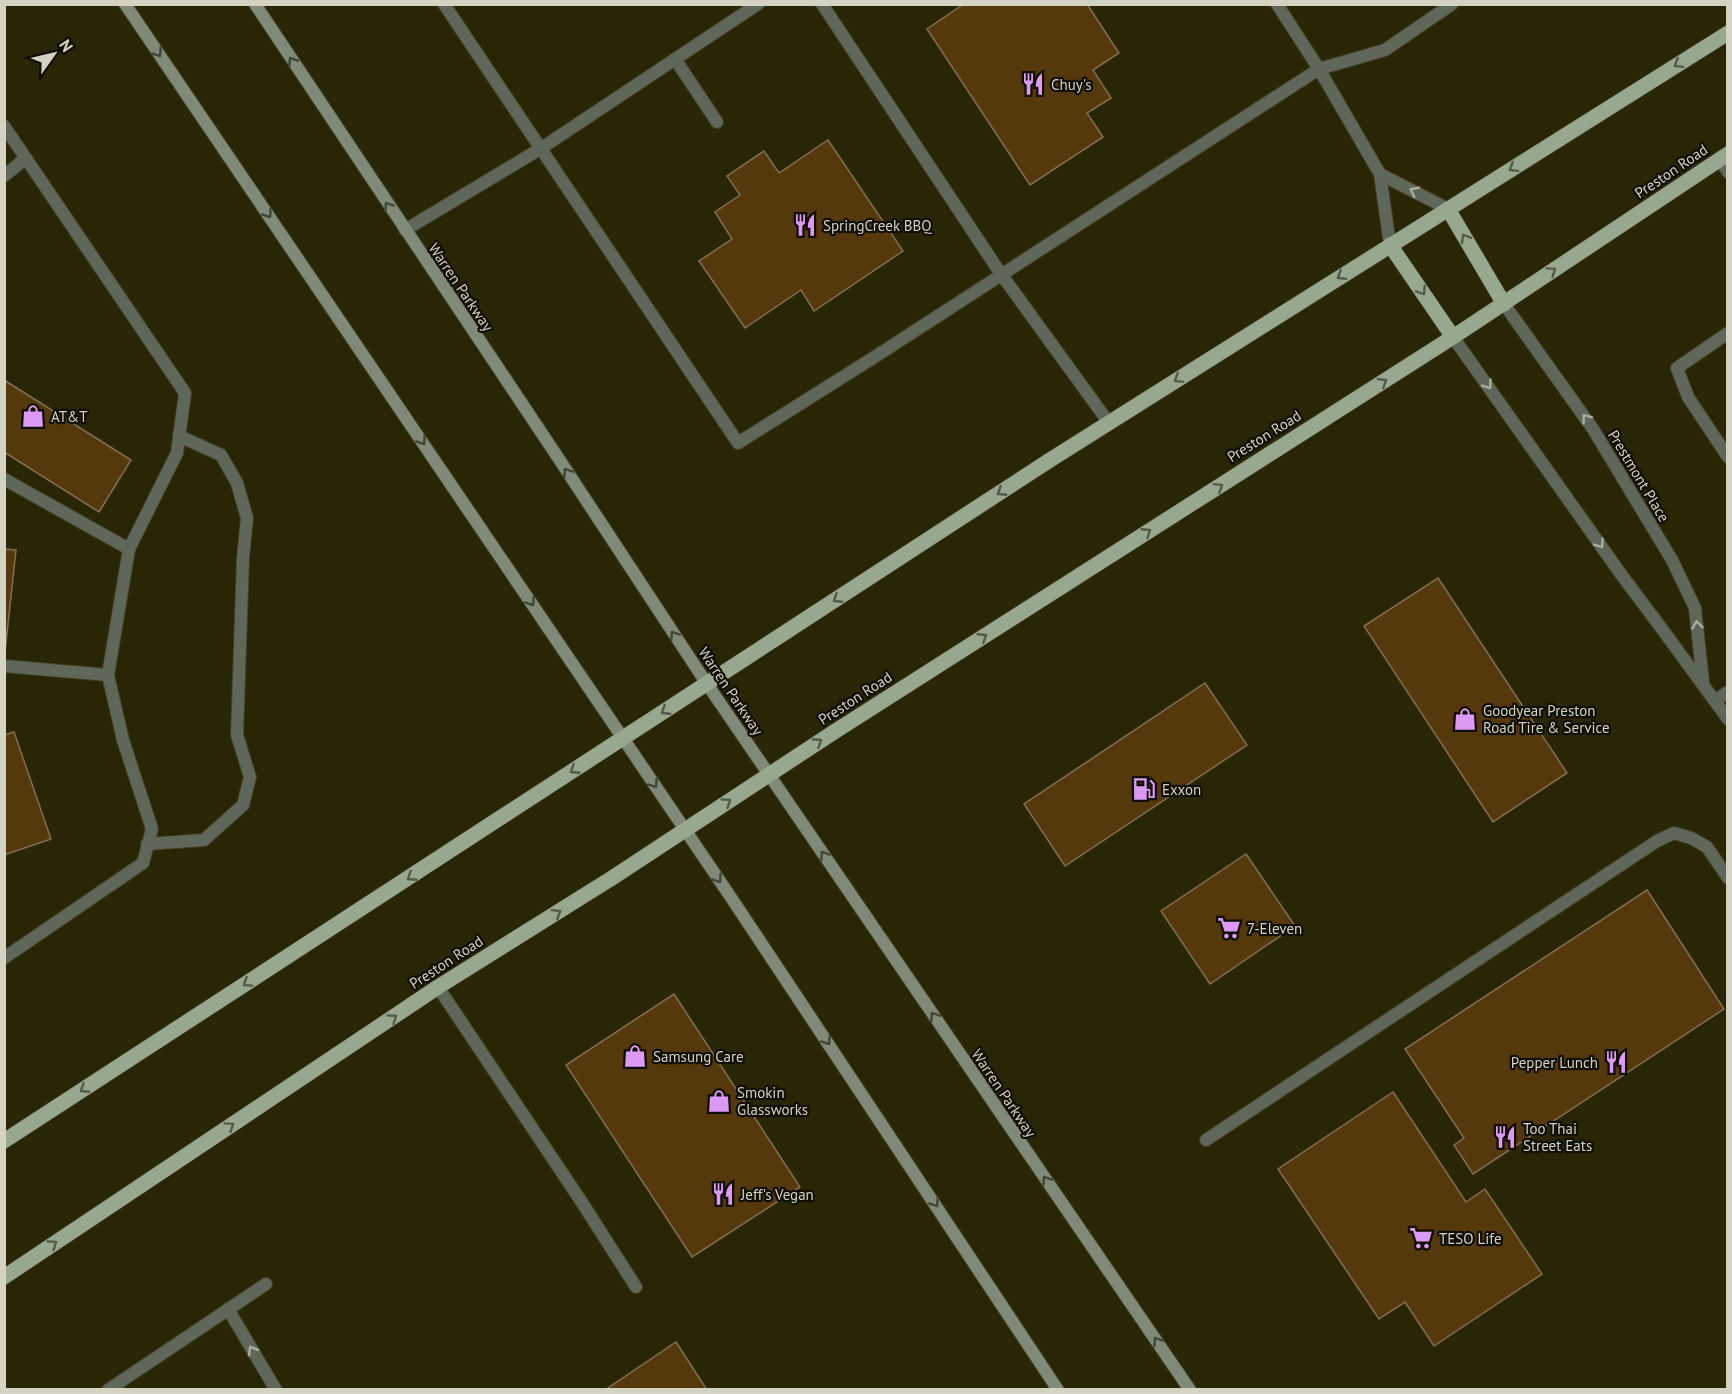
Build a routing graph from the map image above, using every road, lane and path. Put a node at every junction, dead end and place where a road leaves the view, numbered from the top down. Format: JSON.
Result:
{"nodes":[{"id":1,"x":125,"y":4,"type":"edge"},
{"id":2,"x":255,"y":4,"type":"edge"},
{"id":3,"x":444,"y":4,"type":"edge"},
{"id":4,"x":758,"y":4,"type":"edge"},
{"id":5,"x":822,"y":4,"type":"edge"},
{"id":6,"x":1277,"y":4,"type":"edge"},
{"id":7,"x":1452,"y":4,"type":"edge"},
{"id":8,"x":1728,"y":33,"type":"edge"},
{"id":9,"x":675,"y":59,"type":"junction"},
{"id":10,"x":1319,"y":69,"type":"junction"},
{"id":11,"x":717,"y":122,"type":"dead end"},
{"id":12,"x":4,"y":126,"type":"edge"},
{"id":13,"x":540,"y":149,"type":"junction"},
{"id":14,"x":26,"y":159,"type":"junction"},
{"id":15,"x":1725,"y":162,"type":"edge"},
{"id":16,"x":1380,"y":174,"type":"junction"},
{"id":17,"x":4,"y":176,"type":"edge"},
{"id":18,"x":1448,"y":209,"type":"junction"},
{"id":19,"x":405,"y":230,"type":"junction"},
{"id":20,"x":1390,"y":245,"type":"junction"},
{"id":21,"x":1001,"y":274,"type":"junction"},
{"id":22,"x":1504,"y":304,"type":"junction"},
{"id":23,"x":1728,"y":333,"type":"edge"},
{"id":24,"x":1453,"y":337,"type":"junction"},
{"id":25,"x":1109,"y":423,"type":"junction"},
{"id":26,"x":179,"y":436,"type":"junction"},
{"id":27,"x":1728,"y":457,"type":"edge"},
{"id":28,"x":4,"y":479,"type":"edge"},
{"id":29,"x":129,"y":549,"type":"junction"},
{"id":30,"x":4,"y":666,"type":"edge"},
{"id":31,"x":108,"y":675,"type":"junction"},
{"id":32,"x":707,"y":684,"type":"junction"},
{"id":33,"x":1703,"y":684,"type":"junction"},
{"id":34,"x":1728,"y":692,"type":"edge"},
{"id":35,"x":1715,"y":701,"type":"junction"},
{"id":36,"x":1728,"y":718,"type":"edge"},
{"id":37,"x":623,"y":739,"type":"junction"},
{"id":38,"x":769,"y":774,"type":"junction"},
{"id":39,"x":686,"y":830,"type":"junction"},
{"id":40,"x":147,"y":844,"type":"junction"},
{"id":41,"x":1728,"y":878,"type":"edge"},
{"id":42,"x":4,"y":958,"type":"edge"},
{"id":43,"x":438,"y":987,"type":"junction"},
{"id":44,"x":4,"y":1140,"type":"edge"},
{"id":45,"x":1206,"y":1140,"type":"dead end"},
{"id":46,"x":4,"y":1276,"type":"edge"},
{"id":47,"x":266,"y":1284,"type":"dead end"},
{"id":48,"x":636,"y":1287,"type":"dead end"},
{"id":49,"x":228,"y":1309,"type":"junction"},
{"id":50,"x":108,"y":1389,"type":"edge"},
{"id":51,"x":276,"y":1389,"type":"edge"},
{"id":52,"x":1058,"y":1389,"type":"edge"},
{"id":53,"x":1190,"y":1389,"type":"edge"}],
"edges":[{"from":1,"to":37,"type":"main road","one_way":true},
{"from":19,"to":2,"type":"main road","name":"Warren Parkway","one_way":true},
{"from":3,"to":13,"type":"street"},
{"from":4,"to":9,"type":"street"},
{"from":5,"to":21,"type":"street"},
{"from":6,"to":10,"type":"street"},
{"from":7,"to":10,"type":"street"},
{"from":8,"to":18,"type":"main road","one_way":true},
{"from":9,"to":11,"type":"street"},
{"from":9,"to":13,"type":"street"},
{"from":10,"to":16,"type":"street"},
{"from":10,"to":21,"type":"street"},
{"from":12,"to":14,"type":"street"},
{"from":13,"to":19,"type":"street"},
{"from":13,"to":21,"type":"street"},
{"from":14,"to":17,"type":"street"},
{"from":14,"to":26,"type":"street"},
{"from":22,"to":15,"type":"main road","name":"Preston Road","one_way":true},
{"from":18,"to":16,"type":"street","one_way":true},
{"from":16,"to":20,"type":"street"},
{"from":18,"to":20,"type":"main road"},
{"from":22,"to":18,"type":"main road","one_way":true},
{"from":32,"to":19,"type":"main road","name":"Warren Parkway","one_way":true},
{"from":20,"to":24,"type":"main road","one_way":true},
{"from":20,"to":25,"type":"main road","one_way":true},
{"from":21,"to":25,"type":"street"},
{"from":22,"to":24,"type":"main road","name":"Preston Road"},
{"from":33,"to":22,"type":"street","name":"Prestmont Place","one_way":true},
{"from":23,"to":27,"type":"street"},
{"from":24,"to":33,"type":"street","name":"Prestmont Place","one_way":true},
{"from":38,"to":24,"type":"main road","name":"Preston Road","one_way":true},
{"from":25,"to":32,"type":"main road","one_way":true},
{"from":26,"to":29,"type":"street"},
{"from":26,"to":40,"type":"street"},
{"from":28,"to":29,"type":"street"},
{"from":29,"to":31,"type":"street"},
{"from":30,"to":31,"type":"street"},
{"from":31,"to":40,"type":"street"},
{"from":32,"to":37,"type":"main road","one_way":true},
{"from":32,"to":38,"type":"main road","name":"Warren Parkway"},
{"from":33,"to":35,"type":"street","name":"Prestmont Place"},
{"from":34,"to":35,"type":"street"},
{"from":35,"to":36,"type":"street","name":"Prestmont Place"},
{"from":37,"to":39,"type":"main road","one_way":true},
{"from":37,"to":44,"type":"main road","one_way":true},
{"from":39,"to":38,"type":"main road","name":"Preston Road","one_way":true},
{"from":53,"to":38,"type":"main road","name":"Warren Parkway","one_way":true},
{"from":43,"to":39,"type":"main road","name":"Preston Road","one_way":true},
{"from":39,"to":52,"type":"main road","one_way":true},
{"from":40,"to":42,"type":"street"},
{"from":41,"to":45,"type":"street"},
{"from":46,"to":43,"type":"main road","name":"Preston Road","one_way":true},
{"from":43,"to":48,"type":"street"},
{"from":47,"to":49,"type":"street"},
{"from":49,"to":50,"type":"street"},
{"from":51,"to":49,"type":"street","one_way":true}]}
